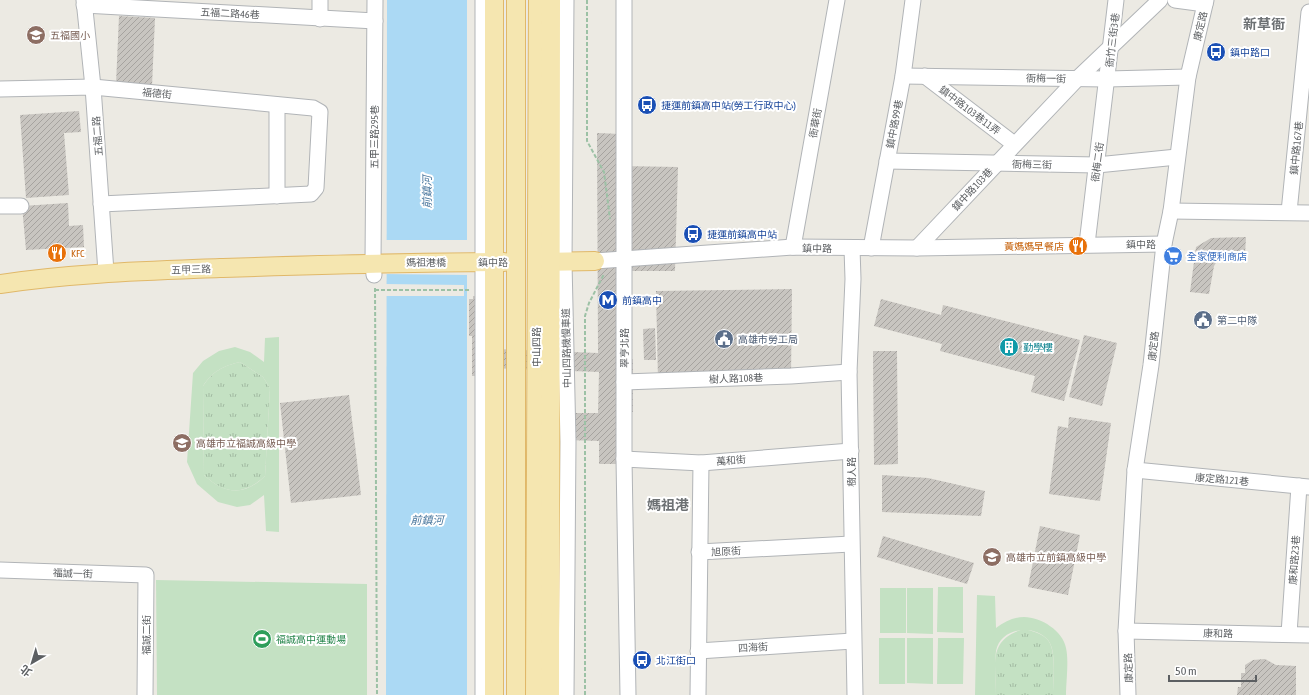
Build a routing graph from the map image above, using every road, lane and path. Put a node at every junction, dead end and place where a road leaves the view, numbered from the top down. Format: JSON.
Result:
{"nodes":[{"id":1,"x":320,"y":0,"type":"edge"},
{"id":2,"x":375,"y":0,"type":"edge"},
{"id":3,"x":483,"y":0,"type":"edge"},
{"id":4,"x":494,"y":0,"type":"edge"},
{"id":5,"x":516,"y":0,"type":"edge"},
{"id":6,"x":538,"y":0,"type":"edge"},
{"id":7,"x":551,"y":0,"type":"edge"},
{"id":8,"x":566,"y":0,"type":"edge"},
{"id":9,"x":587,"y":0,"type":"edge"},
{"id":10,"x":624,"y":0,"type":"edge"},
{"id":11,"x":837,"y":0,"type":"edge"},
{"id":12,"x":913,"y":0,"type":"edge"},
{"id":13,"x":1116,"y":0,"type":"edge"},
{"id":14,"x":1160,"y":0,"type":"edge"},
{"id":15,"x":1175,"y":0,"type":"edge"},
{"id":16,"x":1206,"y":2,"type":"edge"},
{"id":17,"x":84,"y":3,"type":"edge"},
{"id":18,"x":1309,"y":12,"type":"edge"},
{"id":19,"x":320,"y":19,"type":"junction"},
{"id":20,"x":375,"y":21,"type":"junction"},
{"id":21,"x":1111,"y":46,"type":"junction"},
{"id":22,"x":903,"y":76,"type":"junction"},
{"id":23,"x":925,"y":76,"type":"junction"},
{"id":24,"x":1188,"y":77,"type":"junction"},
{"id":25,"x":1077,"y":79,"type":"junction"},
{"id":26,"x":1107,"y":79,"type":"junction"},
{"id":27,"x":93,"y":87,"type":"junction"},
{"id":28,"x":0,"y":89,"type":"edge"},
{"id":29,"x":277,"y":105,"type":"junction"},
{"id":30,"x":1014,"y":144,"type":"junction"},
{"id":31,"x":1177,"y":157,"type":"junction"},
{"id":32,"x":887,"y":162,"type":"junction"},
{"id":33,"x":995,"y":164,"type":"junction"},
{"id":34,"x":1097,"y":165,"type":"junction"},
{"id":35,"x":277,"y":196,"type":"junction"},
{"id":36,"x":101,"y":204,"type":"junction"},
{"id":37,"x":0,"y":206,"type":"edge"},
{"id":38,"x":21,"y":206,"type":"dead end"},
{"id":39,"x":1171,"y":211,"type":"junction"},
{"id":40,"x":1289,"y":212,"type":"junction"},
{"id":41,"x":1309,"y":213,"type":"edge"},
{"id":42,"x":611,"y":225,"type":"dead end"},
{"id":43,"x":1087,"y":244,"type":"junction"},
{"id":44,"x":1164,"y":244,"type":"junction"},
{"id":45,"x":792,"y":247,"type":"junction"},
{"id":46,"x":852,"y":248,"type":"junction"},
{"id":47,"x":870,"y":248,"type":"junction"},
{"id":48,"x":917,"y":248,"type":"junction"},
{"id":49,"x":610,"y":260,"type":"junction"},
{"id":50,"x":482,"y":262,"type":"junction"},
{"id":51,"x":515,"y":262,"type":"junction"},
{"id":52,"x":550,"y":262,"type":"junction"},
{"id":53,"x":377,"y":266,"type":"junction"},
{"id":54,"x":106,"y":272,"type":"junction"},
{"id":55,"x":0,"y":284,"type":"edge"},
{"id":56,"x":375,"y":290,"type":"junction"},
{"id":57,"x":472,"y":290,"type":"dead end"},
{"id":58,"x":849,"y":372,"type":"junction"},
{"id":59,"x":624,"y":382,"type":"junction"},
{"id":60,"x":850,"y":450,"type":"junction"},
{"id":61,"x":624,"y":459,"type":"junction"},
{"id":62,"x":701,"y":463,"type":"junction"},
{"id":63,"x":1135,"y":470,"type":"junction"},
{"id":64,"x":1304,"y":486,"type":"edge"},
{"id":65,"x":851,"y":544,"type":"junction"},
{"id":66,"x":699,"y":552,"type":"junction"},
{"id":67,"x":0,"y":570,"type":"edge"},
{"id":68,"x":146,"y":575,"type":"joint"},
{"id":69,"x":1126,"y":630,"type":"junction"},
{"id":70,"x":1289,"y":634,"type":"junction"},
{"id":71,"x":1309,"y":635,"type":"edge"},
{"id":72,"x":853,"y":641,"type":"junction"},
{"id":73,"x":698,"y":650,"type":"junction"},
{"id":74,"x":146,"y":695,"type":"edge"},
{"id":75,"x":377,"y":695,"type":"edge"},
{"id":76,"x":483,"y":695,"type":"edge"},
{"id":77,"x":494,"y":695,"type":"edge"},
{"id":78,"x":516,"y":695,"type":"edge"},
{"id":79,"x":535,"y":695,"type":"edge"},
{"id":80,"x":550,"y":695,"type":"edge"},
{"id":81,"x":566,"y":695,"type":"edge"},
{"id":82,"x":585,"y":695,"type":"edge"},
{"id":83,"x":628,"y":695,"type":"edge"},
{"id":84,"x":698,"y":695,"type":"edge"},
{"id":85,"x":855,"y":695,"type":"edge"},
{"id":86,"x":1128,"y":695,"type":"edge"}],
"edges":[{"from":1,"to":19,"type":"street"},
{"from":2,"to":20,"type":"street","name":"五甲三路295巷"},
{"from":3,"to":50,"type":"street"},
{"from":4,"to":50,"type":"main road"},
{"from":5,"to":51,"type":"main road","name":"中山四路"},
{"from":6,"to":52,"type":"main road","name":"中山四路"},
{"from":7,"to":52,"type":"main road","name":"中山四路"},
{"from":8,"to":52,"type":"street","name":"中山四路機慢車道"},
{"from":9,"to":42,"type":"path"},
{"from":10,"to":49,"type":"street","name":"翠亨北路"},
{"from":11,"to":45,"type":"street","name":"衙華街"},
{"from":12,"to":22,"type":"street","name":"鎮中路99巷"},
{"from":13,"to":21,"type":"street","name":"衙竹三街3巷"},
{"from":14,"to":21,"type":"street","name":"鎮中路103巷"},
{"from":15,"to":16,"type":"street"},
{"from":16,"to":24,"type":"street","name":"康定路"},
{"from":17,"to":19,"type":"street","name":"五福二路46巷"},
{"from":17,"to":27,"type":"street","name":"五福二路"},
{"from":18,"to":40,"type":"street","name":"鎮中路167巷"},
{"from":19,"to":20,"type":"street","name":"五福二路46巷"},
{"from":20,"to":53,"type":"street","name":"五甲三路295巷"},
{"from":21,"to":25,"type":"street","name":"鎮中路103巷"},
{"from":21,"to":26,"type":"street","name":"衙竹三街3巷"},
{"from":22,"to":23,"type":"street","name":"衙梅一街"},
{"from":22,"to":32,"type":"street","name":"鎮中路99巷"},
{"from":23,"to":25,"type":"street","name":"衙梅一街"},
{"from":23,"to":30,"type":"street","name":"鎮中路103巷11弄"},
{"from":24,"to":26,"type":"street","name":"衙梅一街"},
{"from":24,"to":31,"type":"street","name":"康定路"},
{"from":25,"to":26,"type":"street","name":"衙梅一街"},
{"from":25,"to":30,"type":"street","name":"鎮中路103巷"},
{"from":26,"to":34,"type":"street","name":"衙梅二街"},
{"from":27,"to":28,"type":"street","name":"福德街"},
{"from":27,"to":29,"type":"street","name":"福德街"},
{"from":27,"to":36,"type":"street","name":"五福二路"},
{"from":29,"to":35,"type":"street"},
{"from":29,"to":35,"type":"street","name":"福德街"},
{"from":30,"to":33,"type":"street","name":"鎮中路103巷"},
{"from":31,"to":34,"type":"street","name":"衙梅三街"},
{"from":31,"to":39,"type":"street","name":"康定路"},
{"from":32,"to":33,"type":"street","name":"衙梅三街"},
{"from":32,"to":47,"type":"street","name":"鎮中路99巷"},
{"from":33,"to":34,"type":"street","name":"衙梅三街"},
{"from":33,"to":48,"type":"street","name":"鎮中路103巷"},
{"from":34,"to":43,"type":"street","name":"衙梅二街"},
{"from":35,"to":36,"type":"street"},
{"from":36,"to":54,"type":"street","name":"五福二路"},
{"from":37,"to":38,"type":"street"},
{"from":39,"to":40,"type":"street"},
{"from":39,"to":44,"type":"street","name":"康定路"},
{"from":40,"to":41,"type":"street"},
{"from":43,"to":44,"type":"street","name":"鎮中路"},
{"from":43,"to":48,"type":"street","name":"鎮中路"},
{"from":44,"to":63,"type":"street","name":"康定路"},
{"from":45,"to":46,"type":"street","name":"鎮中路"},
{"from":45,"to":49,"type":"street","name":"鎮中路"},
{"from":46,"to":47,"type":"street","name":"鎮中路"},
{"from":46,"to":58,"type":"street","name":"樹人路"},
{"from":47,"to":48,"type":"street","name":"鎮中路"},
{"from":49,"to":52,"type":"main road","name":"鎮中路"},
{"from":49,"to":59,"type":"street","name":"翠亨北路"},
{"from":49,"to":82,"type":"path"},
{"from":50,"to":51,"type":"main road","name":"鎮中路"},
{"from":50,"to":53,"type":"main road","name":"媽祖港橋"},
{"from":50,"to":76,"type":"street"},
{"from":50,"to":77,"type":"main road"},
{"from":51,"to":52,"type":"main road","name":"鎮中路"},
{"from":51,"to":78,"type":"main road","name":"中山四路"},
{"from":52,"to":79,"type":"main road","name":"中山四路"},
{"from":52,"to":80,"type":"main road","name":"中山四路"},
{"from":52,"to":81,"type":"street","name":"中山四路機慢車道"},
{"from":53,"to":54,"type":"main road","name":"五甲三路"},
{"from":53,"to":56,"type":"path"},
{"from":54,"to":55,"type":"main road","name":"五甲三路"},
{"from":56,"to":57,"type":"path"},
{"from":56,"to":75,"type":"path"},
{"from":58,"to":59,"type":"street","name":"樹人路108巷"},
{"from":58,"to":60,"type":"street","name":"樹人路"},
{"from":59,"to":61,"type":"street","name":"翠亨北路"},
{"from":60,"to":62,"type":"street","name":"萬和街"},
{"from":60,"to":65,"type":"street","name":"樹人路"},
{"from":61,"to":62,"type":"street"},
{"from":61,"to":83,"type":"street","name":"翠亨北路"},
{"from":62,"to":66,"type":"street","name":"萬和街"},
{"from":63,"to":64,"type":"street","name":"康定路121巷"},
{"from":63,"to":69,"type":"street","name":"康定路"},
{"from":64,"to":70,"type":"street","name":"康和路23巷"},
{"from":65,"to":66,"type":"street","name":"旭原街"},
{"from":65,"to":72,"type":"street","name":"樹人路"},
{"from":66,"to":73,"type":"street","name":"旭原街"},
{"from":67,"to":68,"type":"street","name":"福誠一街"},
{"from":68,"to":74,"type":"street","name":"福誠二街"},
{"from":69,"to":70,"type":"street","name":"康和路"},
{"from":69,"to":86,"type":"street","name":"康定路"},
{"from":70,"to":71,"type":"street","name":"康和路"},
{"from":72,"to":73,"type":"street","name":"四海街"},
{"from":72,"to":85,"type":"street","name":"樹人路"},
{"from":73,"to":84,"type":"street"}]}
